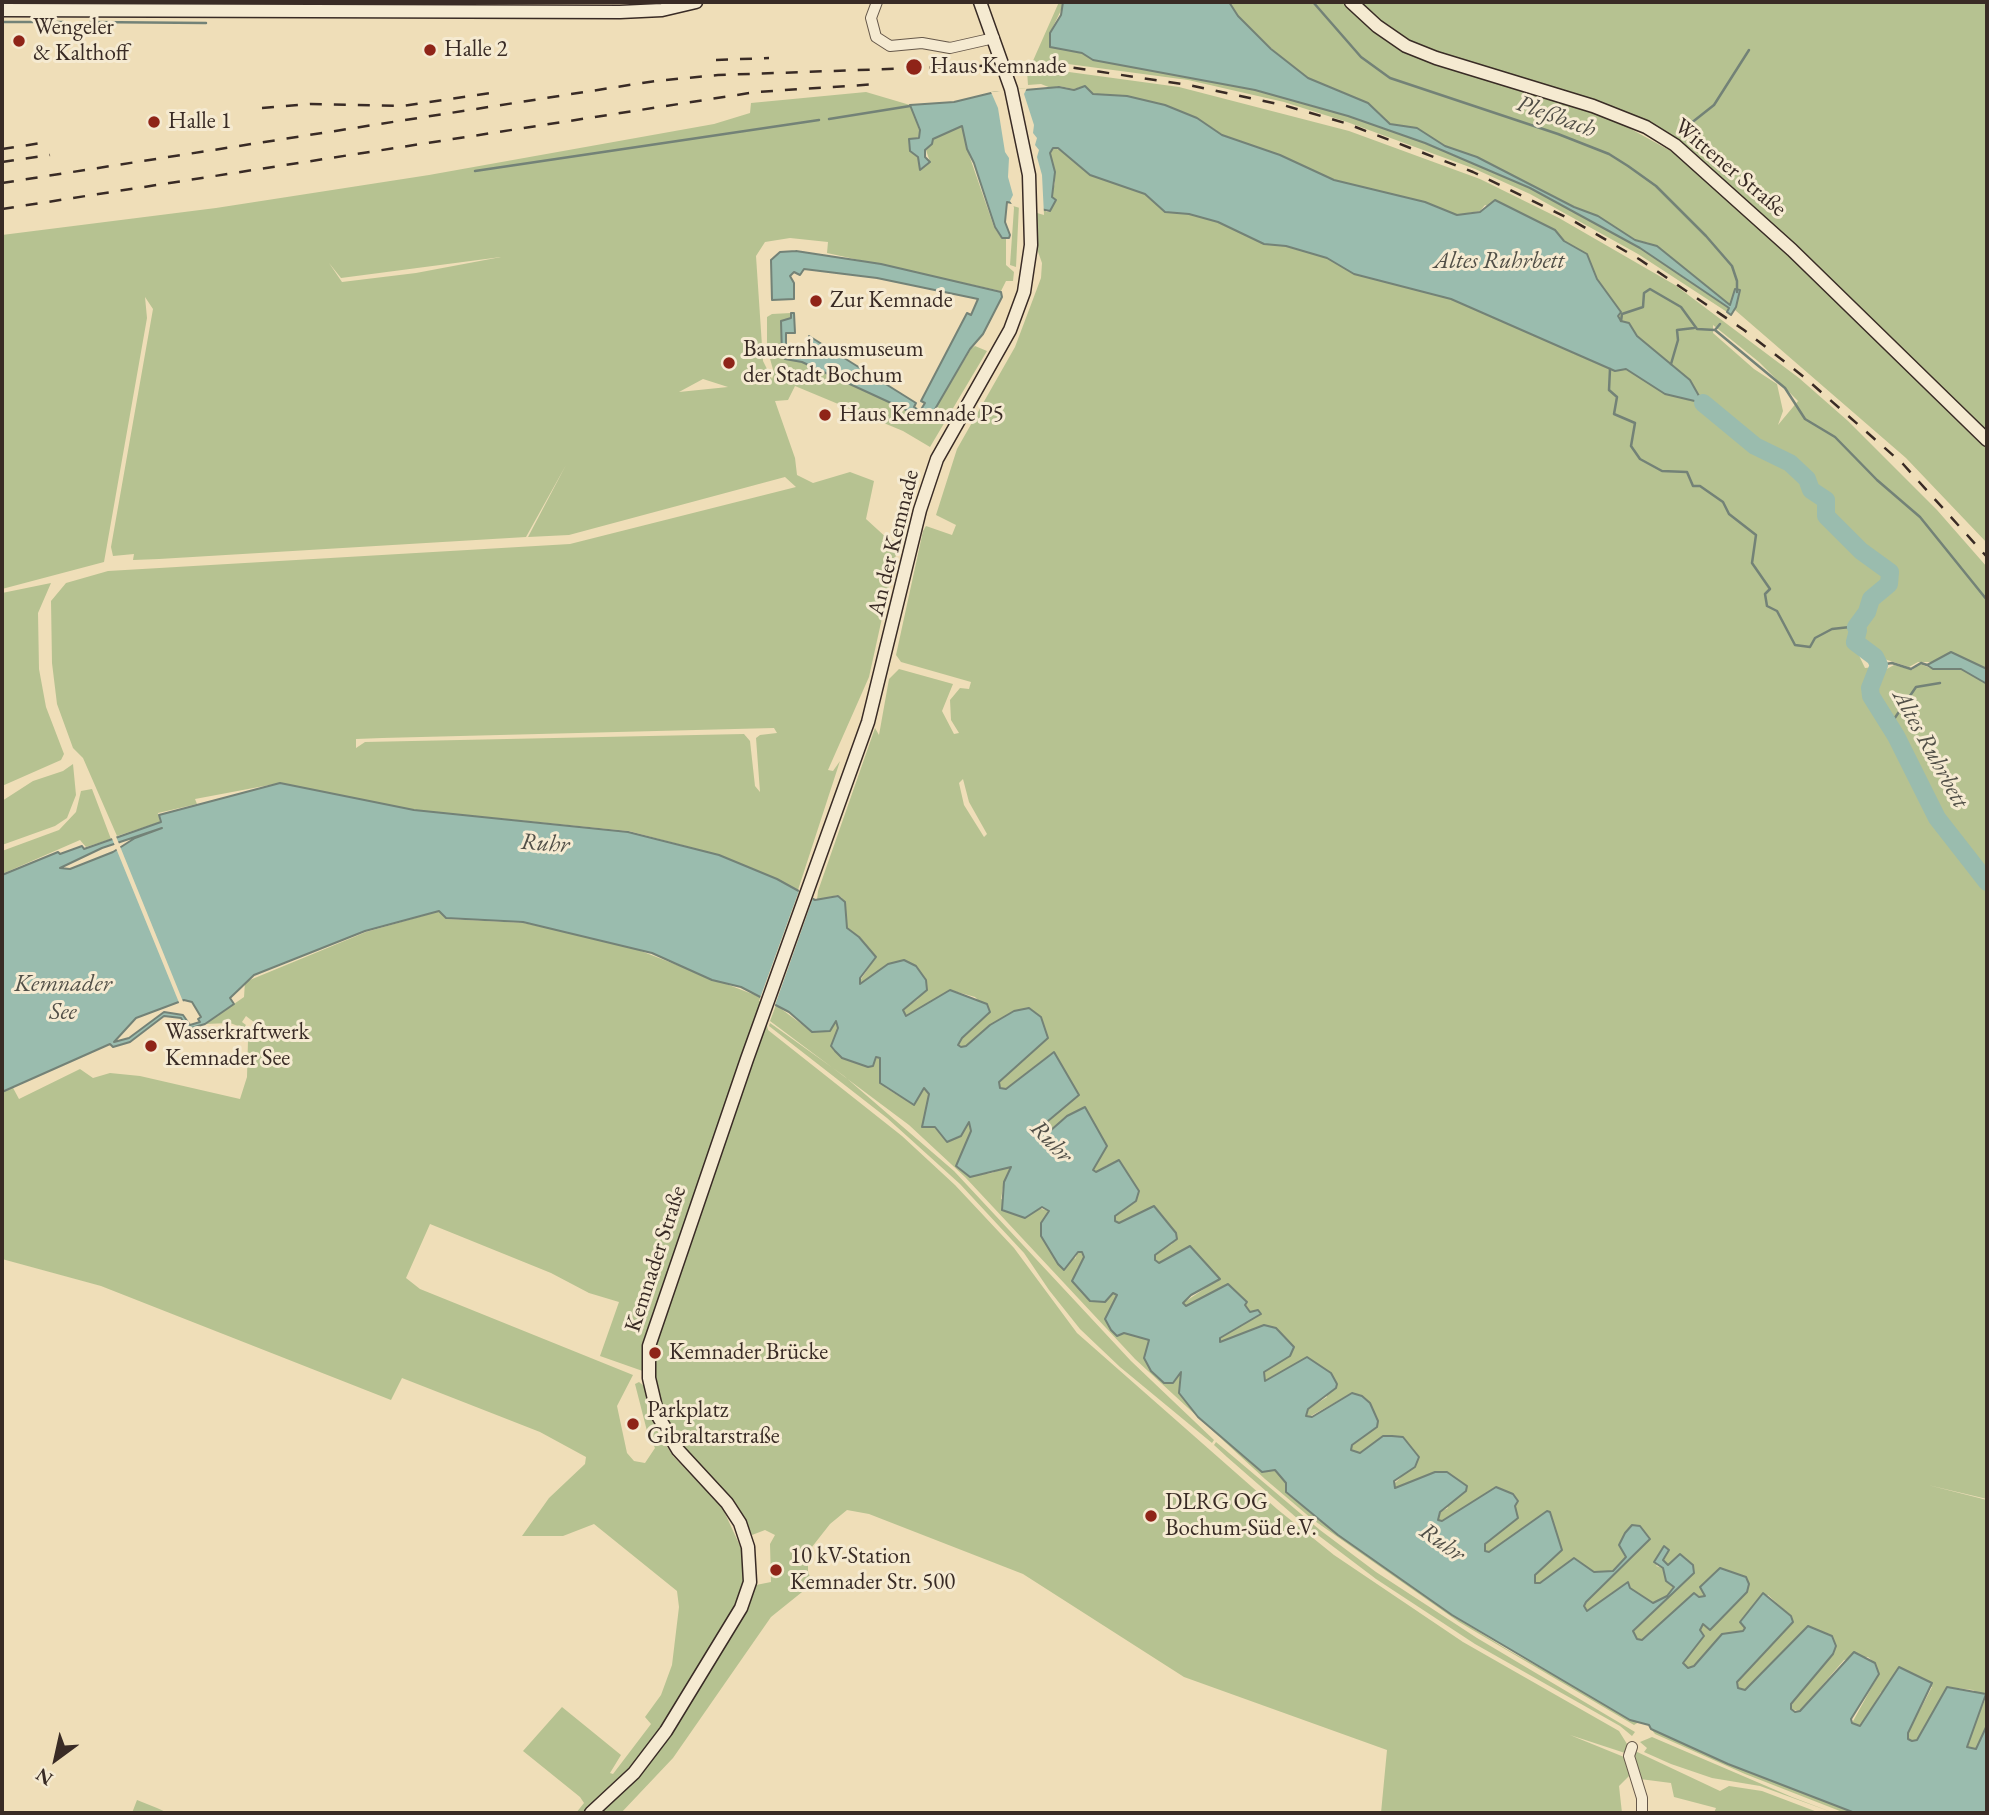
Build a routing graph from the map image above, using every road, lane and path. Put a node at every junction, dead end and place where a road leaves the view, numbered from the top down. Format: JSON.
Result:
{"nodes":[{"id":1,"x":696,"y":2,"type":"edge"},
{"id":2,"x":877,"y":2,"type":"edge"},
{"id":3,"x":980,"y":2,"type":"edge"},
{"id":4,"x":1351,"y":2,"type":"edge"},
{"id":5,"x":2,"y":10,"type":"edge"},
{"id":6,"x":994,"y":37,"type":"junction"},
{"id":7,"x":1987,"y":440,"type":"edge"},
{"id":8,"x":817,"y":864,"type":"joint"},
{"id":9,"x":1632,"y":1747,"type":"dead end"},
{"id":10,"x":591,"y":1813,"type":"edge"},
{"id":11,"x":1642,"y":1813,"type":"edge"}],
"edges":[{"from":1,"to":5,"type":"main road"},
{"from":2,"to":6,"type":"street"},
{"from":3,"to":6,"type":"main road","name":"An der Kemnade"},
{"from":4,"to":7,"type":"main road","name":"Wittener Straße"},
{"from":6,"to":8,"type":"main road","name":"An der Kemnade"},
{"from":8,"to":10,"type":"main road","name":"Kemnader Straße"},
{"from":9,"to":11,"type":"street"}]}
